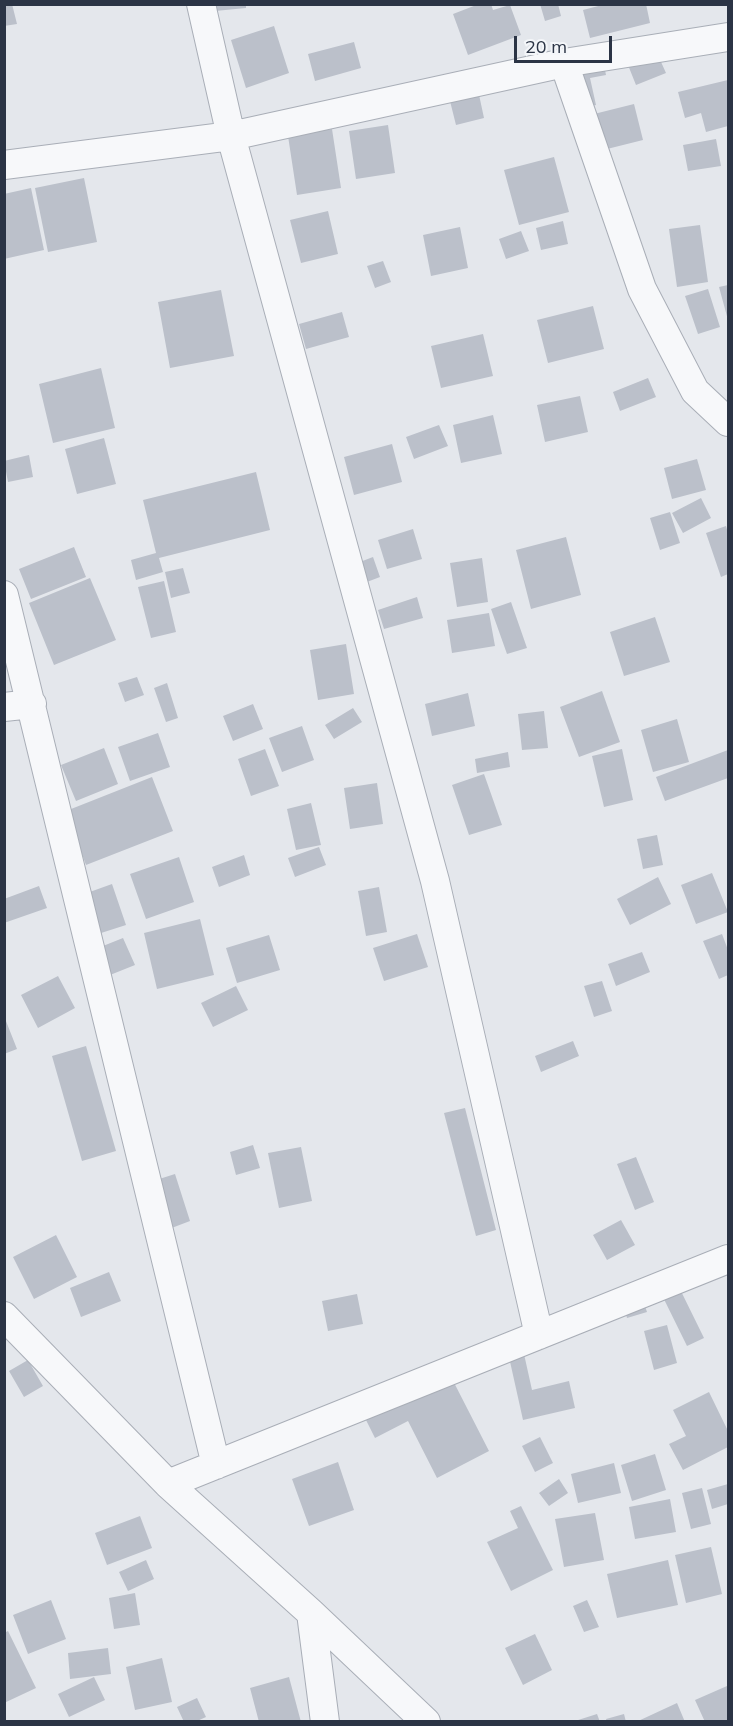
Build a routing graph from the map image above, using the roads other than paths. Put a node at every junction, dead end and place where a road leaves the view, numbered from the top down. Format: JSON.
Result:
{"nodes":[{"id":1,"x":201,"y":4,"type":"edge"},
{"id":2,"x":729,"y":37,"type":"edge"},
{"id":3,"x":564,"y":63,"type":"junction"},
{"id":4,"x":231,"y":136,"type":"junction"},
{"id":5,"x":4,"y":165,"type":"edge"},
{"id":6,"x":729,"y":422,"type":"edge"},
{"id":7,"x":4,"y":595,"type":"edge"},
{"id":8,"x":18,"y":706,"type":"edge"},
{"id":9,"x":729,"y":1259,"type":"edge"},
{"id":10,"x":4,"y":1316,"type":"edge"},
{"id":11,"x":539,"y":1335,"type":"junction"},
{"id":12,"x":216,"y":1465,"type":"junction"},
{"id":13,"x":168,"y":1484,"type":"junction"},
{"id":14,"x":311,"y":1613,"type":"junction"},
{"id":15,"x":325,"y":1722,"type":"edge"},
{"id":16,"x":426,"y":1722,"type":"edge"}],
"edges":[{"from":1,"to":4,"type":"street"},
{"from":2,"to":3,"type":"street"},
{"from":3,"to":4,"type":"street"},
{"from":3,"to":6,"type":"street"},
{"from":4,"to":5,"type":"street"},
{"from":4,"to":11,"type":"street"},
{"from":7,"to":8,"type":"street"},
{"from":8,"to":12,"type":"street"},
{"from":9,"to":11,"type":"street"},
{"from":10,"to":13,"type":"street"},
{"from":11,"to":12,"type":"street"},
{"from":12,"to":13,"type":"street"},
{"from":13,"to":14,"type":"street"},
{"from":14,"to":15,"type":"street"},
{"from":14,"to":16,"type":"street"}]}
